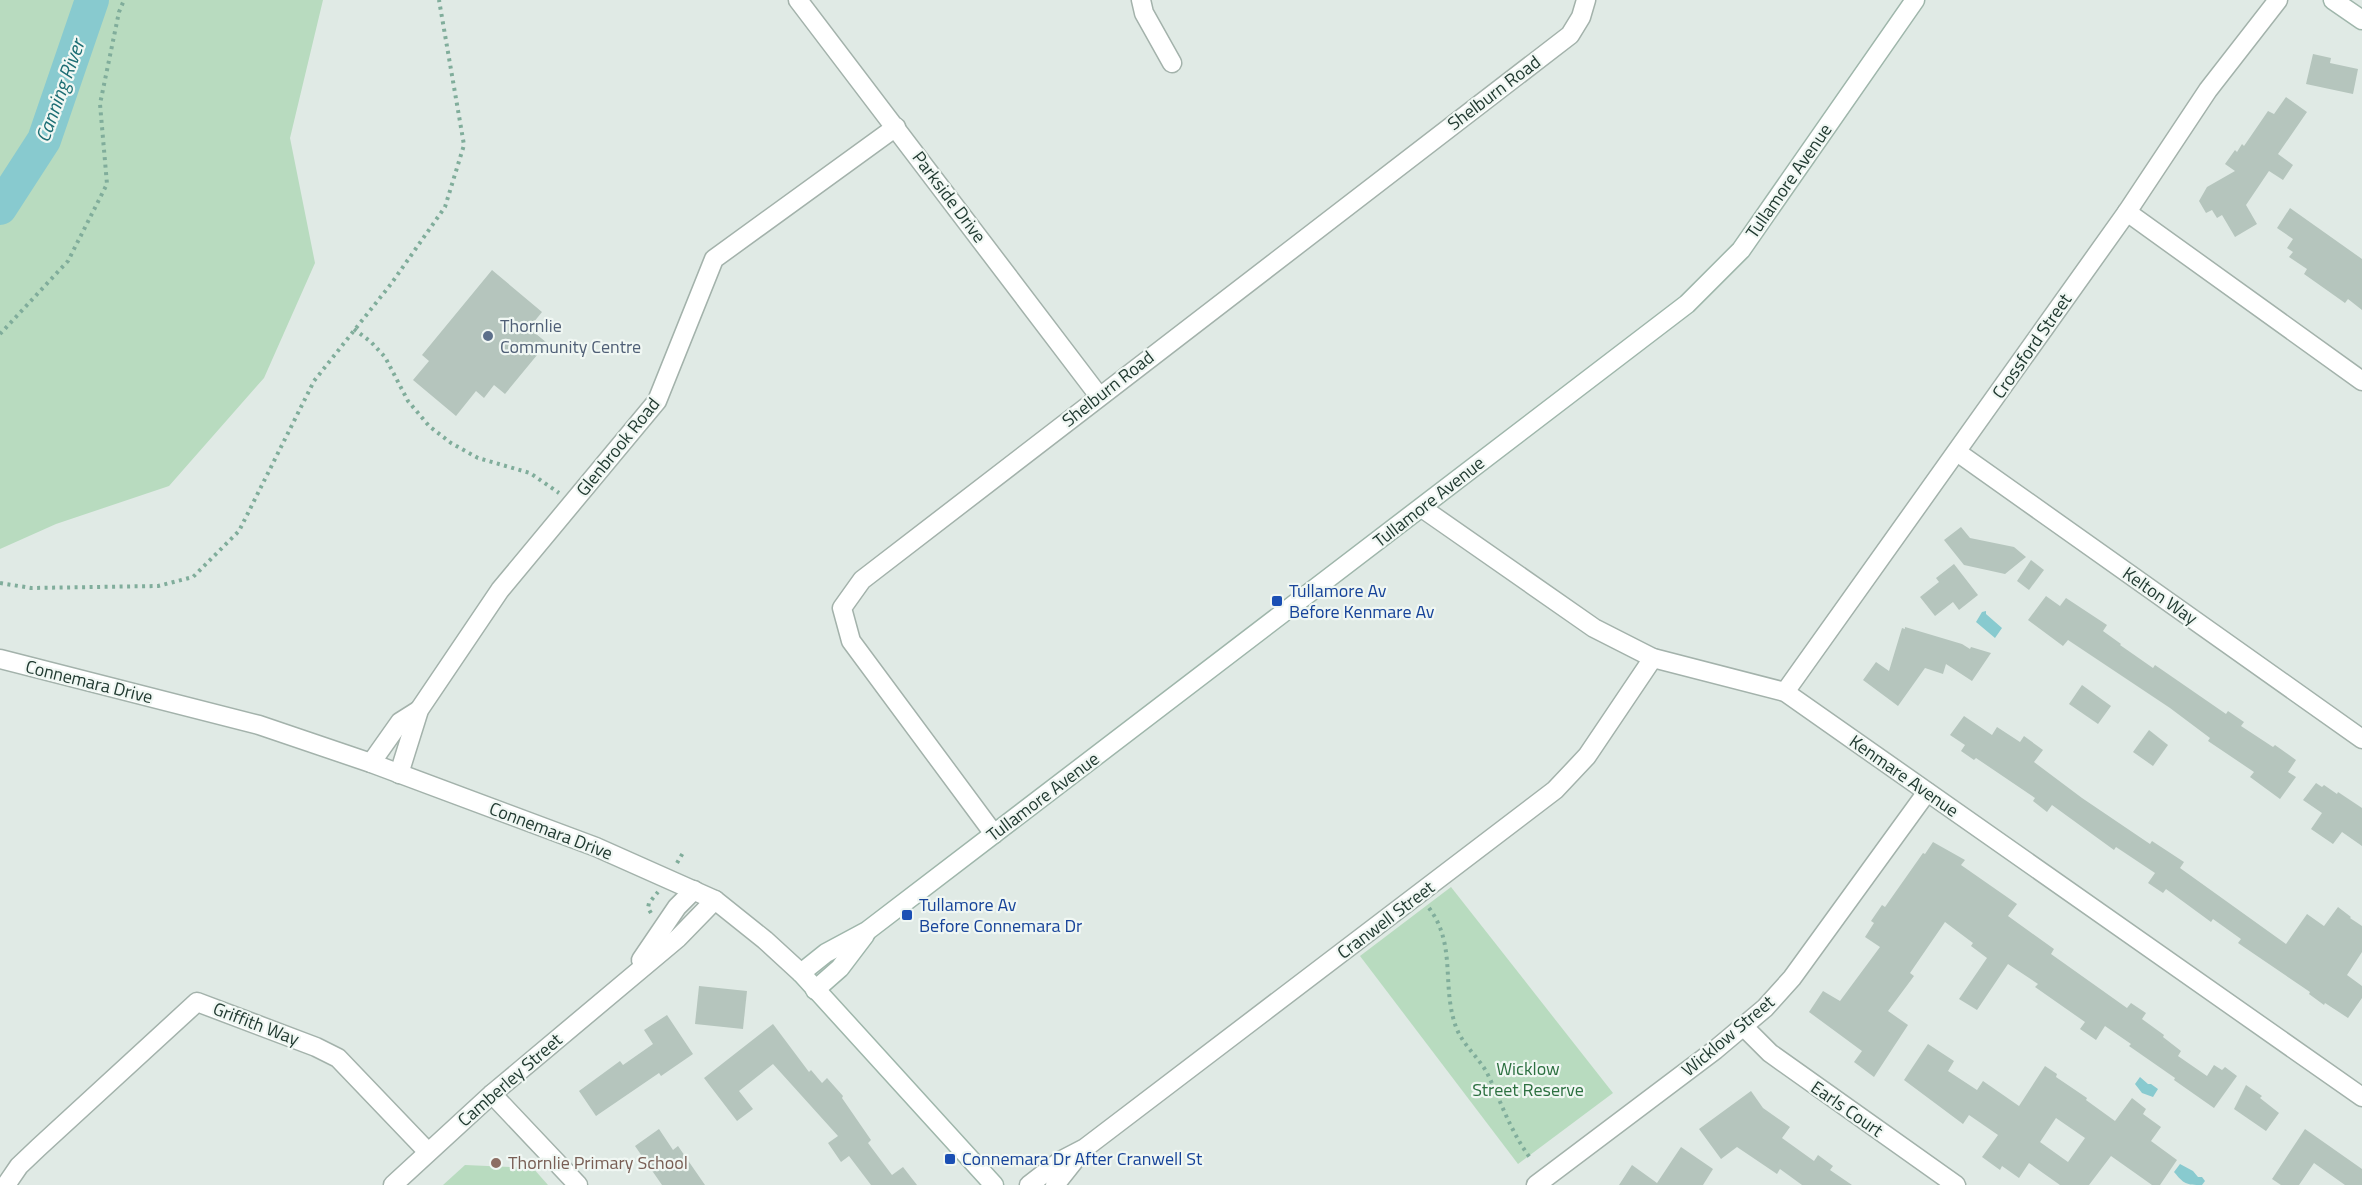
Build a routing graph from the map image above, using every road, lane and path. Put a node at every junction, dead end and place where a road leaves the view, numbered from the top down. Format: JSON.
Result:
{"nodes":[{"id":1,"x":124,"y":0,"type":"edge"},
{"id":2,"x":439,"y":0,"type":"edge"},
{"id":3,"x":798,"y":0,"type":"edge"},
{"id":4,"x":1141,"y":0,"type":"edge"},
{"id":5,"x":1586,"y":0,"type":"edge"},
{"id":6,"x":1915,"y":0,"type":"edge"},
{"id":7,"x":2278,"y":0,"type":"edge"},
{"id":8,"x":2333,"y":0,"type":"edge"},
{"id":9,"x":2362,"y":20,"type":"edge"},
{"id":10,"x":1172,"y":63,"type":"dead end"},
{"id":11,"x":896,"y":127,"type":"junction"},
{"id":12,"x":2127,"y":212,"type":"junction"},
{"id":13,"x":354,"y":329,"type":"junction"},
{"id":14,"x":0,"y":334,"type":"edge"},
{"id":15,"x":2362,"y":381,"type":"edge"},
{"id":16,"x":1099,"y":396,"type":"junction"},
{"id":17,"x":1958,"y":452,"type":"junction"},
{"id":18,"x":573,"y":502,"type":"junction"},
{"id":19,"x":1422,"y":508,"type":"junction"},
{"id":20,"x":0,"y":583,"type":"edge"},
{"id":21,"x":1653,"y":658,"type":"junction"},
{"id":22,"x":0,"y":659,"type":"edge"},
{"id":23,"x":1785,"y":692,"type":"junction"},
{"id":24,"x":419,"y":710,"type":"junction"},
{"id":25,"x":2362,"y":739,"type":"edge"},
{"id":26,"x":370,"y":763,"type":"junction"},
{"id":27,"x":399,"y":774,"type":"junction"},
{"id":28,"x":1927,"y":792,"type":"junction"},
{"id":29,"x":994,"y":834,"type":"junction"},
{"id":30,"x":694,"y":890,"type":"junction"},
{"id":31,"x":1419,"y":895,"type":"junction"},
{"id":32,"x":715,"y":900,"type":"junction"},
{"id":33,"x":867,"y":931,"type":"junction"},
{"id":34,"x":801,"y":974,"type":"junction"},
{"id":35,"x":630,"y":977,"type":"junction"},
{"id":36,"x":815,"y":990,"type":"junction"},
{"id":37,"x":1744,"y":1027,"type":"junction"},
{"id":38,"x":492,"y":1094,"type":"junction"},
{"id":39,"x":2362,"y":1097,"type":"edge"},
{"id":40,"x":1085,"y":1148,"type":"junction"},
{"id":41,"x":428,"y":1152,"type":"junction"},
{"id":42,"x":1531,"y":1158,"type":"dead end"},
{"id":43,"x":6,"y":1185,"type":"edge"},
{"id":44,"x":393,"y":1185,"type":"edge"},
{"id":45,"x":578,"y":1185,"type":"edge"},
{"id":46,"x":994,"y":1185,"type":"edge"},
{"id":47,"x":1029,"y":1185,"type":"edge"},
{"id":48,"x":1055,"y":1185,"type":"edge"},
{"id":49,"x":1536,"y":1185,"type":"edge"},
{"id":50,"x":1956,"y":1185,"type":"edge"}],
"edges":[{"from":1,"to":14,"type":"path"},
{"from":2,"to":13,"type":"path"},
{"from":3,"to":11,"type":"street","name":"Parkside Drive"},
{"from":4,"to":10,"type":"street"},
{"from":5,"to":16,"type":"street","name":"Shelburn Road"},
{"from":6,"to":19,"type":"street","name":"Tullamore Avenue"},
{"from":7,"to":12,"type":"street","name":"Crossford Street"},
{"from":8,"to":9,"type":"street"},
{"from":11,"to":16,"type":"street","name":"Parkside Drive"},
{"from":11,"to":18,"type":"street","name":"Glenbrook Road"},
{"from":12,"to":15,"type":"street"},
{"from":12,"to":17,"type":"street","name":"Crossford Street"},
{"from":13,"to":18,"type":"path"},
{"from":13,"to":20,"type":"path"},
{"from":16,"to":29,"type":"street","name":"Shelburn Road"},
{"from":17,"to":23,"type":"street","name":"Crossford Street"},
{"from":17,"to":25,"type":"street","name":"Kelton Way"},
{"from":18,"to":24,"type":"street","name":"Glenbrook Road"},
{"from":19,"to":21,"type":"street","name":"Kenmare Avenue"},
{"from":19,"to":29,"type":"street","name":"Tullamore Avenue"},
{"from":21,"to":23,"type":"street","name":"Kenmare Avenue"},
{"from":21,"to":31,"type":"street","name":"Cranwell Street"},
{"from":22,"to":26,"type":"street","name":"Connemara Drive"},
{"from":23,"to":28,"type":"street","name":"Kenmare Avenue"},
{"from":24,"to":26,"type":"street","name":"Glenbrook Road"},
{"from":24,"to":27,"type":"street","name":"Glenbrook Road"},
{"from":26,"to":27,"type":"street","name":"Connemara Drive"},
{"from":27,"to":30,"type":"street","name":"Connemara Drive"},
{"from":28,"to":37,"type":"street","name":"Wicklow Street"},
{"from":28,"to":39,"type":"street","name":"Kenmare Avenue"},
{"from":29,"to":33,"type":"street","name":"Tullamore Avenue"},
{"from":30,"to":32,"type":"street","name":"Connemara Drive"},
{"from":30,"to":35,"type":"street","name":"Camberley Street"},
{"from":31,"to":40,"type":"street","name":"Cranwell Street"},
{"from":31,"to":42,"type":"path"},
{"from":32,"to":34,"type":"street","name":"Connemara Drive"},
{"from":32,"to":35,"type":"street","name":"Camberley Street"},
{"from":33,"to":34,"type":"street","name":"Tullamore Avenue"},
{"from":33,"to":36,"type":"street","name":"Tullamore Avenue"},
{"from":34,"to":36,"type":"street","name":"Connemara Drive"},
{"from":35,"to":38,"type":"street","name":"Camberley Street"},
{"from":36,"to":46,"type":"street","name":"Connemara Drive"},
{"from":37,"to":49,"type":"street","name":"Wicklow Street"},
{"from":37,"to":50,"type":"street","name":"Earls Court"},
{"from":38,"to":41,"type":"street","name":"Camberley Street"},
{"from":38,"to":45,"type":"street"},
{"from":40,"to":47,"type":"street","name":"Cranwell Street"},
{"from":40,"to":48,"type":"street","name":"Cranwell Street"},
{"from":41,"to":43,"type":"street","name":"Griffith Way"},
{"from":41,"to":44,"type":"street","name":"Camberley Street"}]}
